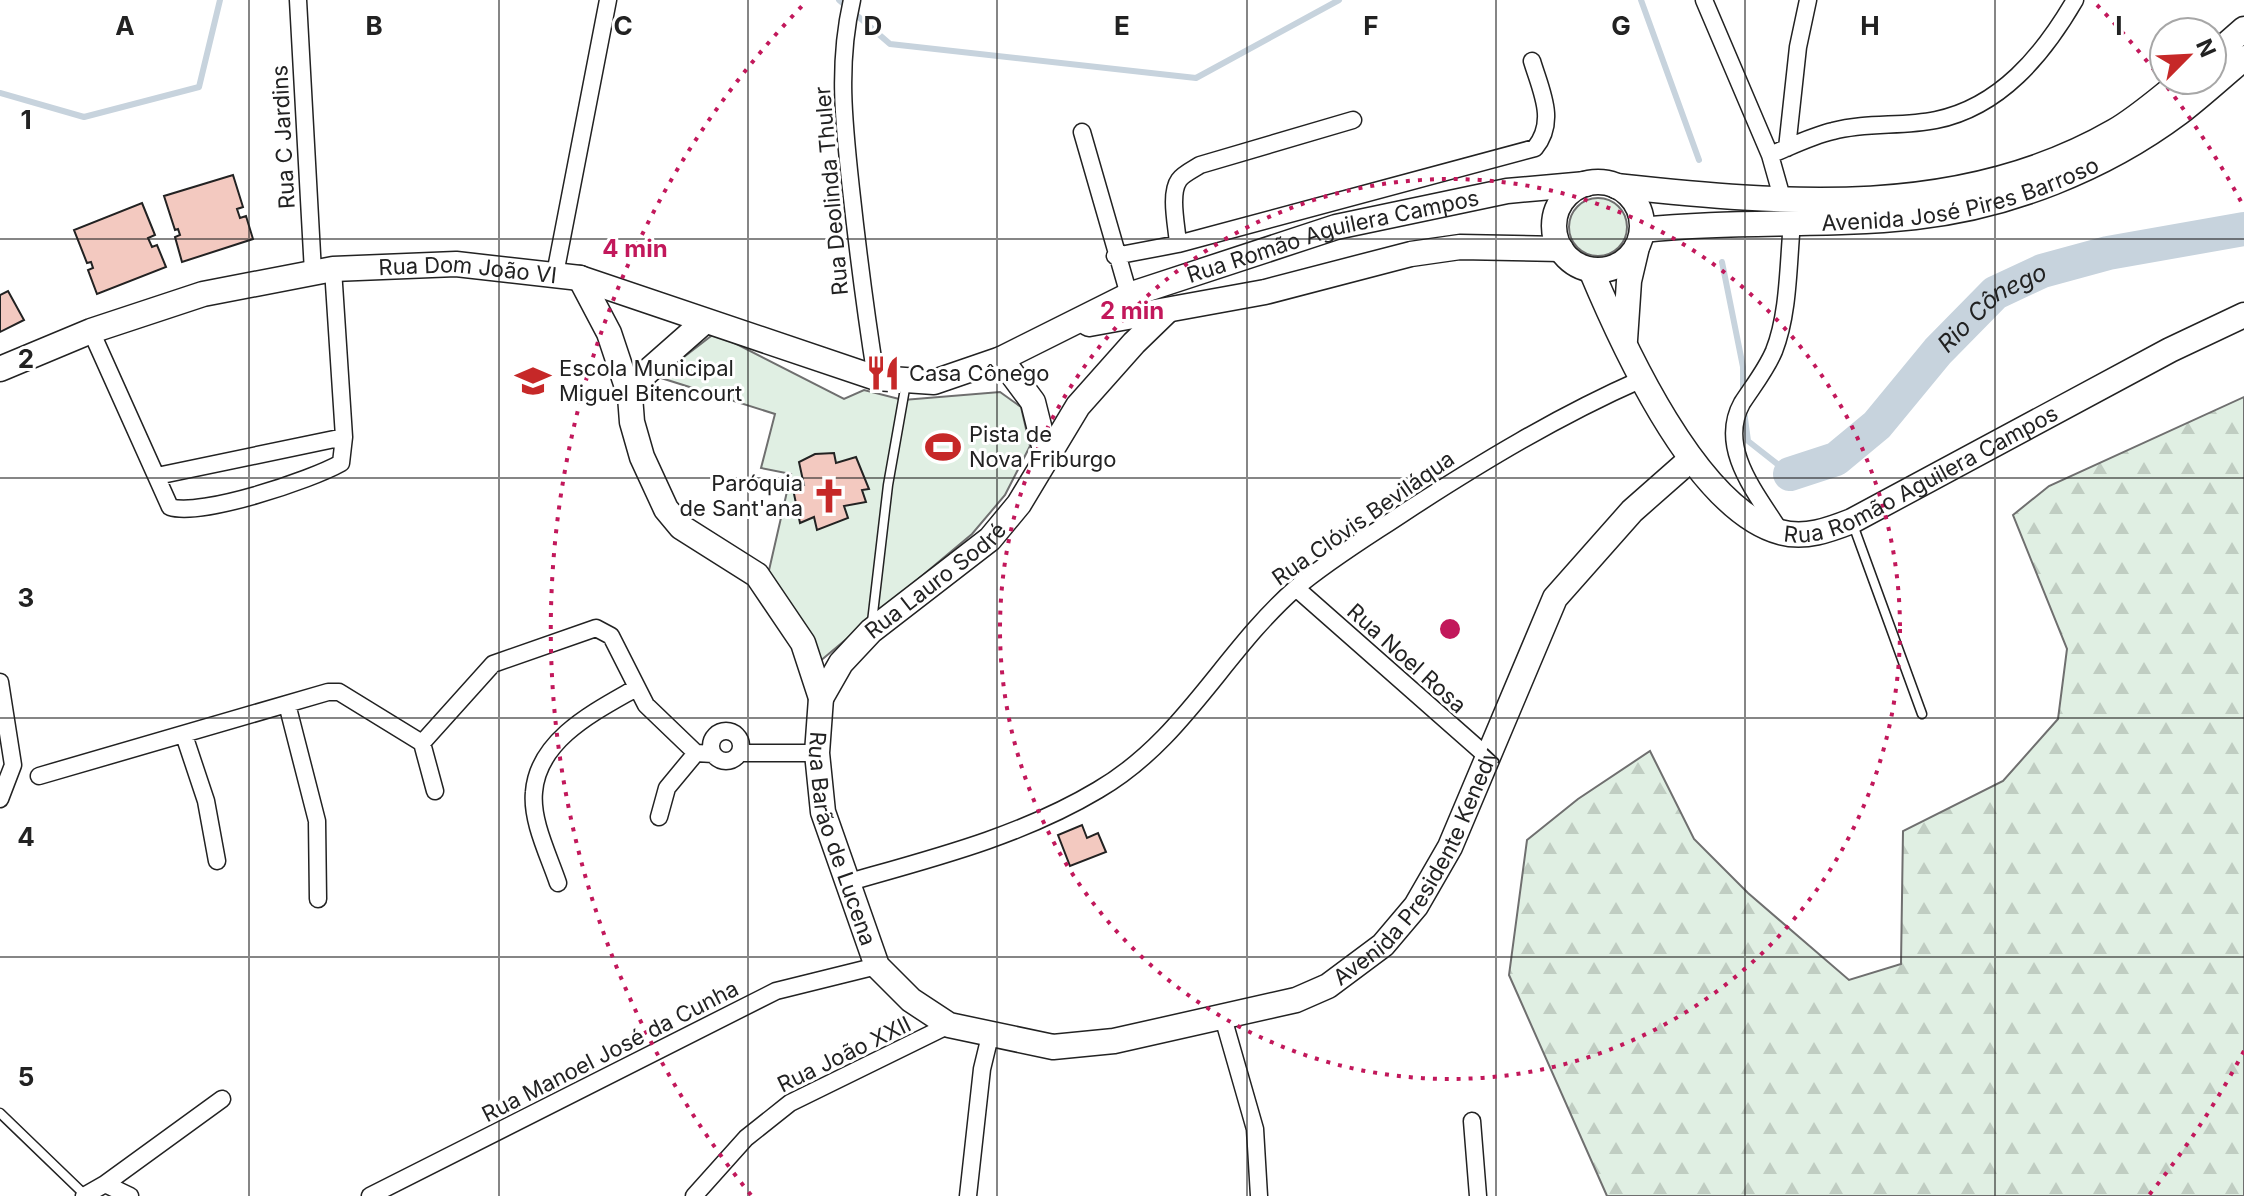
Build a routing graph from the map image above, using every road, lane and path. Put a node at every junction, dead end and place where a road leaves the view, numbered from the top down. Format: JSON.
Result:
{"nodes":[{"id":1,"x":298,"y":0,"type":"edge"},
{"id":2,"x":608,"y":0,"type":"edge"},
{"id":3,"x":852,"y":0,"type":"edge"},
{"id":4,"x":1704,"y":0,"type":"edge"},
{"id":5,"x":1808,"y":0,"type":"edge"},
{"id":6,"x":2075,"y":0,"type":"edge"},
{"id":7,"x":2244,"y":29,"type":"edge"},
{"id":8,"x":2228,"y":43,"type":"edge"},
{"id":9,"x":2244,"y":58,"type":"edge"},
{"id":10,"x":1532,"y":61,"type":"dead end"},
{"id":11,"x":2162,"y":96,"type":"edge"},
{"id":12,"x":1353,"y":120,"type":"dead end"},
{"id":13,"x":1082,"y":132,"type":"dead end"},
{"id":14,"x":1787,"y":148,"type":"junction"},
{"id":15,"x":1770,"y":155,"type":"junction"},
{"id":16,"x":1586,"y":184,"type":"junction"},
{"id":17,"x":1616,"y":186,"type":"junction"},
{"id":18,"x":1788,"y":212,"type":"junction"},
{"id":19,"x":1640,"y":237,"type":"junction"},
{"id":20,"x":1178,"y":244,"type":"junction"},
{"id":21,"x":1561,"y":249,"type":"junction"},
{"id":22,"x":1115,"y":256,"type":"junction"},
{"id":23,"x":323,"y":270,"type":"junction"},
{"id":24,"x":1591,"y":270,"type":"junction"},
{"id":25,"x":555,"y":274,"type":"junction"},
{"id":26,"x":580,"y":278,"type":"junction"},
{"id":27,"x":1129,"y":295,"type":"junction"},
{"id":28,"x":1167,"y":311,"type":"junction"},
{"id":29,"x":2244,"y":315,"type":"edge"},
{"id":30,"x":705,"y":321,"type":"junction"},
{"id":31,"x":1067,"y":328,"type":"junction"},
{"id":32,"x":91,"y":331,"type":"junction"},
{"id":33,"x":1625,"y":340,"type":"junction"},
{"id":34,"x":1001,"y":359,"type":"junction"},
{"id":35,"x":0,"y":369,"type":"edge"},
{"id":36,"x":876,"y":378,"type":"junction"},
{"id":37,"x":1642,"y":379,"type":"junction"},
{"id":38,"x":906,"y":383,"type":"junction"},
{"id":39,"x":630,"y":396,"type":"junction"},
{"id":40,"x":344,"y":437,"type":"junction"},
{"id":41,"x":1047,"y":458,"type":"junction"},
{"id":42,"x":1691,"y":459,"type":"junction"},
{"id":43,"x":157,"y":476,"type":"junction"},
{"id":44,"x":1852,"y":521,"type":"junction"},
{"id":45,"x":1781,"y":532,"type":"junction"},
{"id":46,"x":1296,"y":588,"type":"junction"},
{"id":47,"x":871,"y":631,"type":"junction"},
{"id":48,"x":0,"y":682,"type":"edge"},
{"id":49,"x":636,"y":688,"type":"junction"},
{"id":50,"x":821,"y":698,"type":"junction"},
{"id":51,"x":287,"y":704,"type":"junction"},
{"id":52,"x":1922,"y":714,"type":"dead end"},
{"id":53,"x":184,"y":735,"type":"junction"},
{"id":54,"x":422,"y":743,"type":"junction"},
{"id":55,"x":740,"y":753,"type":"junction"},
{"id":56,"x":817,"y":753,"type":"junction"},
{"id":57,"x":704,"y":754,"type":"junction"},
{"id":58,"x":1490,"y":759,"type":"junction"},
{"id":59,"x":39,"y":776,"type":"dead end"},
{"id":60,"x":435,"y":791,"type":"dead end"},
{"id":61,"x":0,"y":799,"type":"edge"},
{"id":62,"x":659,"y":817,"type":"dead end"},
{"id":63,"x":217,"y":861,"type":"dead end"},
{"id":64,"x":849,"y":882,"type":"junction"},
{"id":65,"x":558,"y":883,"type":"dead end"},
{"id":66,"x":318,"y":899,"type":"dead end"},
{"id":67,"x":877,"y":966,"type":"junction"},
{"id":68,"x":1222,"y":1014,"type":"junction"},
{"id":69,"x":949,"y":1025,"type":"junction"},
{"id":70,"x":990,"y":1036,"type":"junction"},
{"id":71,"x":222,"y":1099,"type":"dead end"},
{"id":72,"x":0,"y":1113,"type":"edge"},
{"id":73,"x":1472,"y":1121,"type":"dead end"},
{"id":74,"x":105,"y":1184,"type":"junction"},
{"id":75,"x":84,"y":1196,"type":"edge"},
{"id":76,"x":130,"y":1196,"type":"edge"},
{"id":77,"x":370,"y":1196,"type":"edge"},
{"id":78,"x":694,"y":1196,"type":"edge"},
{"id":79,"x":968,"y":1196,"type":"edge"},
{"id":80,"x":1259,"y":1196,"type":"edge"},
{"id":81,"x":1478,"y":1196,"type":"edge"}],
"edges":[{"from":1,"to":23,"type":"street","name":"Rua C Jardins"},
{"from":2,"to":25,"type":"street"},
{"from":3,"to":36,"type":"street","name":"Rua Deolinda Thuler"},
{"from":4,"to":15,"type":"street"},
{"from":5,"to":14,"type":"street"},
{"from":6,"to":14,"type":"street"},
{"from":7,"to":8,"type":"main road"},
{"from":9,"to":18,"type":"main road","name":"Avenida José Pires Barroso"},
{"from":10,"to":20,"type":"street"},
{"from":11,"to":18,"type":"main road","name":"Avenida José Pires Barroso"},
{"from":12,"to":20,"type":"street"},
{"from":13,"to":22,"type":"street"},
{"from":14,"to":15,"type":"street"},
{"from":15,"to":18,"type":"street"},
{"from":16,"to":17,"type":"main road"},
{"from":16,"to":21,"type":"main road"},
{"from":16,"to":27,"type":"main road","name":"Rua Romão Aguilera Campos"},
{"from":17,"to":18,"type":"main road","name":"Avenida José Pires Barroso"},
{"from":17,"to":19,"type":"main road"},
{"from":18,"to":19,"type":"main road","name":"Avenida José Pires Barroso"},
{"from":18,"to":45,"type":"street"},
{"from":19,"to":24,"type":"main road"},
{"from":19,"to":33,"type":"main road"},
{"from":20,"to":22,"type":"street"},
{"from":21,"to":24,"type":"main road"},
{"from":21,"to":28,"type":"main road","name":"Rua Romão Aguilera Campos"},
{"from":22,"to":27,"type":"street"},
{"from":23,"to":25,"type":"main road","name":"Rua Dom João VI"},
{"from":23,"to":32,"type":"main road","name":"Rua Dom João VI"},
{"from":23,"to":40,"type":"street","name":"Rua C Jardins"},
{"from":24,"to":33,"type":"main road","name":"Rua Romão Aguilera Campos"},
{"from":25,"to":26,"type":"main road","name":"Rua Dom João VI"},
{"from":26,"to":30,"type":"main road","name":"Rua Dom João VI"},
{"from":26,"to":39,"type":"main road"},
{"from":27,"to":31,"type":"main road","name":"Rua Romão Aguilera Campos"},
{"from":28,"to":31,"type":"main road","name":"Rua Romão Aguilera Campos"},
{"from":28,"to":41,"type":"main road","name":"Rua Lauro Sodré"},
{"from":29,"to":44,"type":"main road","name":"Rua Romão Aguilera Campos"},
{"from":30,"to":36,"type":"main road","name":"Rua Dom João VI"},
{"from":30,"to":39,"type":"main road"},
{"from":31,"to":34,"type":"main road","name":"Rua Dom João VI"},
{"from":32,"to":35,"type":"main road","name":"Rua Dom João VI"},
{"from":32,"to":43,"type":"street"},
{"from":33,"to":37,"type":"main road","name":"Rua Romão Aguilera Campos"},
{"from":34,"to":38,"type":"main road","name":"Rua Dom João VI"},
{"from":34,"to":41,"type":"main road"},
{"from":36,"to":38,"type":"main road","name":"Rua Dom João VI"},
{"from":37,"to":42,"type":"main road","name":"Rua Romão Aguilera Campos"},
{"from":37,"to":46,"type":"street","name":"Rua Clóvis Beviláqua"},
{"from":38,"to":47,"type":"lane"},
{"from":39,"to":50,"type":"main road"},
{"from":40,"to":43,"type":"street"},
{"from":40,"to":43,"type":"street"},
{"from":41,"to":47,"type":"main road","name":"Rua Lauro Sodré"},
{"from":42,"to":45,"type":"main road","name":"Rua Romão Aguilera Campos"},
{"from":42,"to":58,"type":"main road","name":"Avenida Presidente Kenedy"},
{"from":44,"to":45,"type":"main road","name":"Rua Romão Aguilera Campos"},
{"from":44,"to":52,"type":"lane"},
{"from":46,"to":58,"type":"street","name":"Rua Noel Rosa"},
{"from":46,"to":64,"type":"street","name":"Rua Clóvis Beviláqua"},
{"from":47,"to":50,"type":"main road","name":"Rua Lauro Sodré"},
{"from":48,"to":61,"type":"street"},
{"from":49,"to":54,"type":"street"},
{"from":49,"to":57,"type":"street"},
{"from":49,"to":65,"type":"street"},
{"from":50,"to":56,"type":"main road","name":"Rua Barão de Lucena"},
{"from":51,"to":53,"type":"street"},
{"from":51,"to":54,"type":"street"},
{"from":51,"to":66,"type":"street"},
{"from":53,"to":59,"type":"street"},
{"from":53,"to":63,"type":"street"},
{"from":54,"to":60,"type":"street"},
{"from":55,"to":56,"type":"street"},
{"from":55,"to":57,"type":"street"},
{"from":55,"to":57,"type":"street"},
{"from":56,"to":64,"type":"main road","name":"Rua Barão de Lucena"},
{"from":57,"to":62,"type":"street"},
{"from":58,"to":68,"type":"main road","name":"Avenida Presidente Kenedy"},
{"from":64,"to":67,"type":"main road","name":"Rua Barão de Lucena"},
{"from":67,"to":69,"type":"main road","name":"Rua Barão de Lucena"},
{"from":67,"to":77,"type":"street","name":"Rua Manoel José da Cunha"},
{"from":68,"to":70,"type":"main road","name":"Avenida Presidente Kenedy"},
{"from":68,"to":80,"type":"street"},
{"from":69,"to":70,"type":"main road","name":"Rua Barão de Lucena"},
{"from":69,"to":78,"type":"street","name":"Rua João XXII"},
{"from":70,"to":79,"type":"street"},
{"from":71,"to":74,"type":"street"},
{"from":72,"to":75,"type":"lane"},
{"from":73,"to":81,"type":"street"},
{"from":74,"to":75,"type":"street"},
{"from":74,"to":76,"type":"street"}]}
